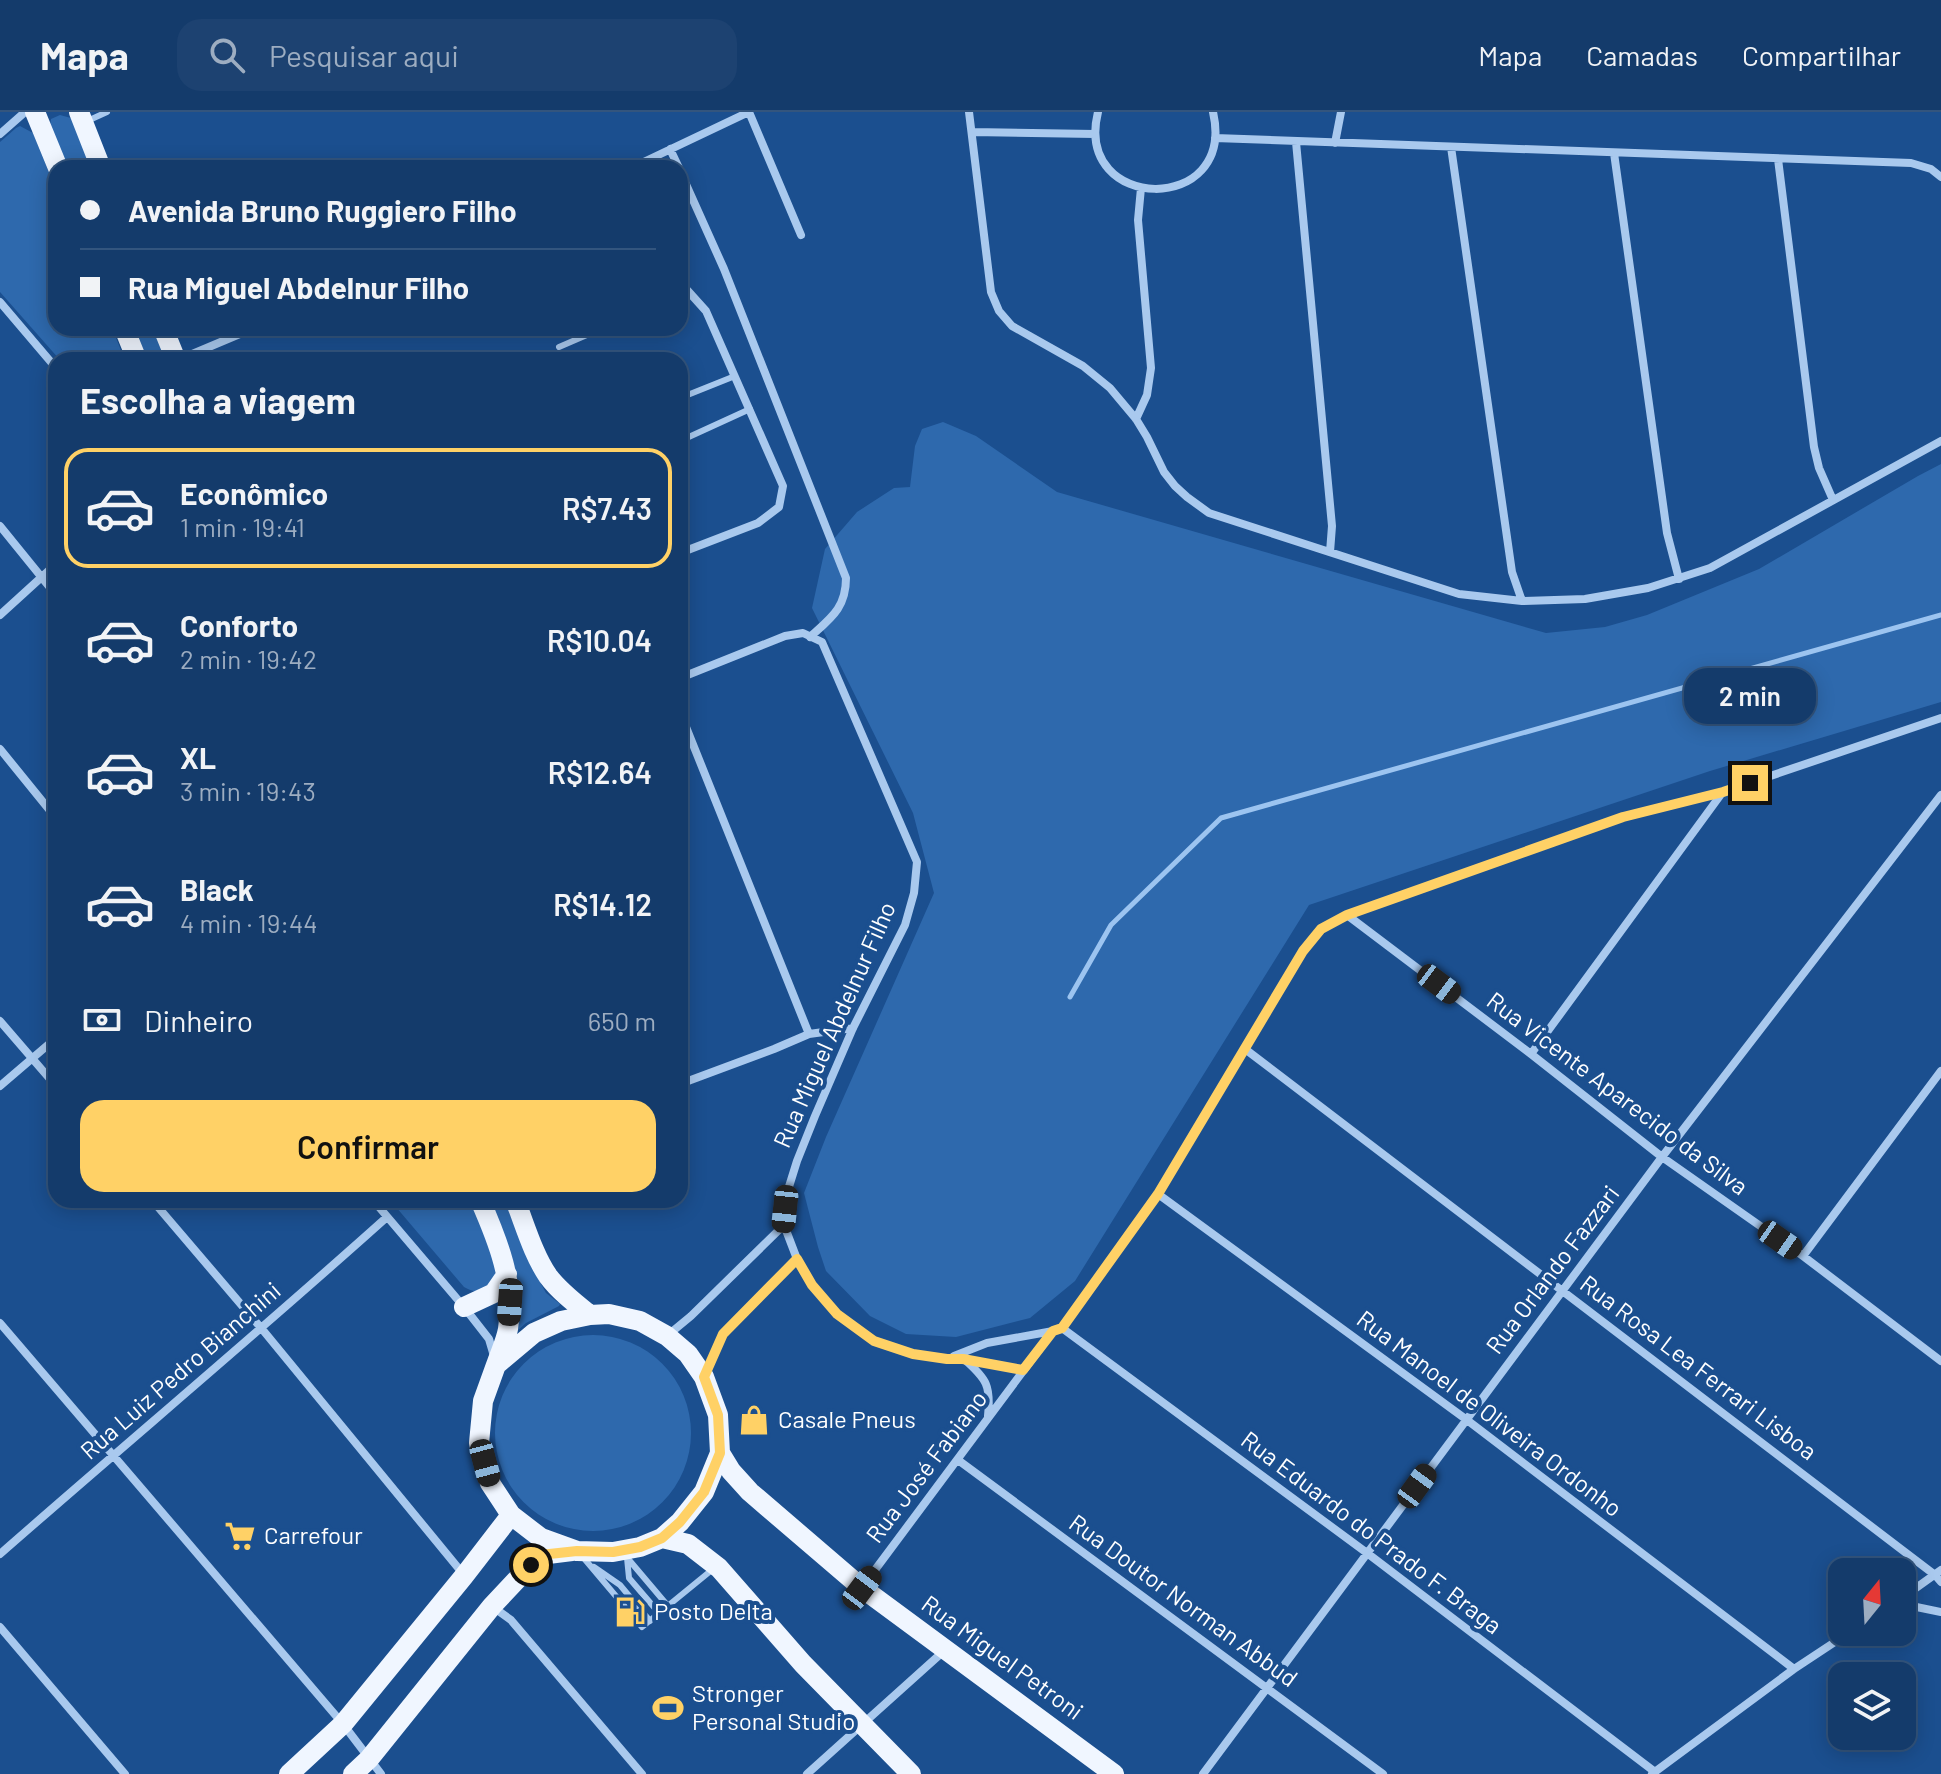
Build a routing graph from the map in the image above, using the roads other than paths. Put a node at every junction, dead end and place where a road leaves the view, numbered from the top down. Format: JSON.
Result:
{"nodes":[{"id":1,"x":25,"y":112,"type":"edge"},
{"id":2,"x":35,"y":112,"type":"edge"},
{"id":3,"x":107,"y":112,"type":"edge"},
{"id":4,"x":749,"y":112,"type":"edge"},
{"id":5,"x":969,"y":112,"type":"edge"},
{"id":6,"x":1098,"y":112,"type":"edge"},
{"id":7,"x":1213,"y":112,"type":"edge"},
{"id":8,"x":1341,"y":112,"type":"edge"},
{"id":9,"x":729,"y":116,"type":"edge"},
{"id":10,"x":81,"y":117,"type":"edge"},
{"id":11,"x":972,"y":132,"type":"junction"},
{"id":12,"x":0,"y":134,"type":"edge"},
{"id":13,"x":1095,"y":134,"type":"junction"},
{"id":14,"x":1215,"y":138,"type":"junction"},
{"id":15,"x":1296,"y":142,"type":"junction"},
{"id":16,"x":1335,"y":143,"type":"junction"},
{"id":17,"x":1451,"y":147,"type":"junction"},
{"id":18,"x":670,"y":149,"type":"junction"},
{"id":19,"x":1614,"y":153,"type":"junction"},
{"id":20,"x":1778,"y":159,"type":"junction"},
{"id":21,"x":55,"y":160,"type":"edge"},
{"id":22,"x":98,"y":160,"type":"edge"},
{"id":23,"x":647,"y":160,"type":"edge"},
{"id":24,"x":675,"y":160,"type":"edge"},
{"id":25,"x":1941,"y":177,"type":"edge"},
{"id":26,"x":1141,"y":188,"type":"junction"},
{"id":27,"x":688,"y":190,"type":"edge"},
{"id":28,"x":801,"y":235,"type":"dead end"},
{"id":29,"x":688,"y":295,"type":"edge"},
{"id":30,"x":0,"y":302,"type":"edge"},
{"id":31,"x":234,"y":336,"type":"edge"},
{"id":32,"x":584,"y":336,"type":"edge"},
{"id":33,"x":559,"y":347,"type":"dead end"},
{"id":34,"x":196,"y":352,"type":"edge"},
{"id":35,"x":48,"y":359,"type":"edge"},
{"id":36,"x":735,"y":376,"type":"junction"},
{"id":37,"x":688,"y":395,"type":"edge"},
{"id":38,"x":750,"y":409,"type":"junction"},
{"id":39,"x":1136,"y":419,"type":"junction"},
{"id":40,"x":688,"y":437,"type":"edge"},
{"id":41,"x":1941,"y":441,"type":"edge"},
{"id":42,"x":1833,"y":500,"type":"junction"},
{"id":43,"x":0,"y":526,"type":"edge"},
{"id":44,"x":688,"y":550,"type":"edge"},
{"id":45,"x":1330,"y":552,"type":"junction"},
{"id":46,"x":48,"y":571,"type":"edge"},
{"id":47,"x":42,"y":577,"type":"junction"},
{"id":48,"x":1679,"y":579,"type":"junction"},
{"id":49,"x":48,"y":585,"type":"edge"},
{"id":50,"x":1522,"y":601,"type":"junction"},
{"id":51,"x":0,"y":615,"type":"edge"},
{"id":52,"x":810,"y":637,"type":"junction"},
{"id":53,"x":688,"y":675,"type":"edge"},
{"id":54,"x":1941,"y":718,"type":"edge"},
{"id":55,"x":688,"y":732,"type":"edge"},
{"id":56,"x":0,"y":749,"type":"edge"},
{"id":57,"x":1723,"y":792,"type":"junction"},
{"id":58,"x":1941,"y":795,"type":"edge"},
{"id":59,"x":48,"y":808,"type":"edge"},
{"id":60,"x":1347,"y":915,"type":"junction"},
{"id":61,"x":0,"y":1021,"type":"edge"},
{"id":62,"x":853,"y":1028,"type":"junction"},
{"id":63,"x":809,"y":1034,"type":"junction"},
{"id":64,"x":48,"y":1045,"type":"edge"},
{"id":65,"x":1245,"y":1049,"type":"junction"},
{"id":66,"x":1531,"y":1054,"type":"junction"},
{"id":67,"x":33,"y":1059,"type":"junction"},
{"id":68,"x":1941,"y":1071,"type":"edge"},
{"id":69,"x":48,"y":1077,"type":"edge"},
{"id":70,"x":688,"y":1081,"type":"edge"},
{"id":71,"x":0,"y":1086,"type":"edge"},
{"id":72,"x":1662,"y":1157,"type":"junction"},
{"id":73,"x":1158,"y":1194,"type":"junction"},
{"id":74,"x":159,"y":1208,"type":"edge"},
{"id":75,"x":380,"y":1208,"type":"edge"},
{"id":76,"x":483,"y":1208,"type":"edge"},
{"id":77,"x":518,"y":1208,"type":"edge"},
{"id":78,"x":387,"y":1217,"type":"junction"},
{"id":79,"x":784,"y":1225,"type":"junction"},
{"id":80,"x":1803,"y":1256,"type":"junction"},
{"id":81,"x":797,"y":1259,"type":"junction"},
{"id":82,"x":507,"y":1274,"type":"junction"},
{"id":83,"x":1564,"y":1290,"type":"junction"},
{"id":84,"x":464,"y":1307,"type":"junction"},
{"id":85,"x":590,"y":1315,"type":"junction"},
{"id":86,"x":0,"y":1323,"type":"edge"},
{"id":87,"x":262,"y":1329,"type":"junction"},
{"id":88,"x":1058,"y":1330,"type":"junction"},
{"id":89,"x":667,"y":1336,"type":"junction"},
{"id":90,"x":1939,"y":1355,"type":"edge"},
{"id":91,"x":947,"y":1359,"type":"junction"},
{"id":92,"x":963,"y":1359,"type":"junction"},
{"id":93,"x":496,"y":1365,"type":"junction"},
{"id":94,"x":1023,"y":1370,"type":"junction"},
{"id":95,"x":704,"y":1377,"type":"junction"},
{"id":96,"x":988,"y":1419,"type":"junction"},
{"id":97,"x":1467,"y":1420,"type":"junction"},
{"id":98,"x":720,"y":1453,"type":"junction"},
{"id":99,"x":113,"y":1455,"type":"junction"},
{"id":100,"x":958,"y":1460,"type":"junction"},
{"id":101,"x":511,"y":1515,"type":"junction"},
{"id":102,"x":662,"y":1538,"type":"junction"},
{"id":103,"x":1367,"y":1553,"type":"junction"},
{"id":104,"x":0,"y":1554,"type":"edge"},
{"id":105,"x":624,"y":1554,"type":"junction"},
{"id":106,"x":582,"y":1557,"type":"junction"},
{"id":107,"x":717,"y":1566,"type":"junction"},
{"id":108,"x":464,"y":1576,"type":"junction"},
{"id":109,"x":1939,"y":1576,"type":"edge"},
{"id":110,"x":862,"y":1588,"type":"junction"},
{"id":111,"x":1916,"y":1590,"type":"edge"},
{"id":112,"x":492,"y":1606,"type":"junction"},
{"id":113,"x":668,"y":1606,"type":"junction"},
{"id":114,"x":1916,"y":1607,"type":"edge"},
{"id":115,"x":1941,"y":1612,"type":"edge"},
{"id":116,"x":659,"y":1613,"type":"junction"},
{"id":117,"x":0,"y":1627,"type":"edge"},
{"id":118,"x":1829,"y":1646,"type":"edge"},
{"id":119,"x":946,"y":1649,"type":"junction"},
{"id":120,"x":1794,"y":1669,"type":"junction"},
{"id":121,"x":1267,"y":1688,"type":"junction"},
{"id":122,"x":343,"y":1724,"type":"junction"},
{"id":123,"x":864,"y":1725,"type":"junction"},
{"id":124,"x":375,"y":1767,"type":"edge"},
{"id":125,"x":1653,"y":1773,"type":"edge"},
{"id":126,"x":125,"y":1774,"type":"edge"},
{"id":127,"x":289,"y":1774,"type":"edge"},
{"id":128,"x":353,"y":1774,"type":"edge"},
{"id":129,"x":642,"y":1774,"type":"edge"},
{"id":130,"x":807,"y":1774,"type":"edge"},
{"id":131,"x":911,"y":1774,"type":"edge"},
{"id":132,"x":1114,"y":1774,"type":"edge"},
{"id":133,"x":1203,"y":1774,"type":"edge"},
{"id":134,"x":1383,"y":1774,"type":"edge"}],
"edges":[{"from":1,"to":12,"type":"street"},
{"from":2,"to":21,"type":"main road"},
{"from":3,"to":10,"type":"lane"},
{"from":4,"to":9,"type":"street"},
{"from":4,"to":28,"type":"street"},
{"from":5,"to":11,"type":"street"},
{"from":6,"to":13,"type":"street"},
{"from":7,"to":14,"type":"street"},
{"from":8,"to":16,"type":"street"},
{"from":9,"to":18,"type":"street"},
{"from":10,"to":22,"type":"main road"},
{"from":11,"to":13,"type":"street"},
{"from":11,"to":39,"type":"street"},
{"from":13,"to":26,"type":"street"},
{"from":14,"to":15,"type":"street"},
{"from":14,"to":26,"type":"street"},
{"from":15,"to":16,"type":"street"},
{"from":15,"to":45,"type":"street"},
{"from":16,"to":17,"type":"street"},
{"from":17,"to":19,"type":"street"},
{"from":17,"to":50,"type":"street"},
{"from":18,"to":23,"type":"street"},
{"from":18,"to":24,"type":"street"},
{"from":19,"to":20,"type":"street"},
{"from":19,"to":48,"type":"street"},
{"from":20,"to":25,"type":"street"},
{"from":20,"to":42,"type":"street"},
{"from":26,"to":39,"type":"street"},
{"from":27,"to":52,"type":"street"},
{"from":29,"to":36,"type":"street"},
{"from":30,"to":35,"type":"street"},
{"from":31,"to":34,"type":"street"},
{"from":32,"to":33,"type":"lane"},
{"from":36,"to":37,"type":"lane"},
{"from":36,"to":38,"type":"street"},
{"from":38,"to":40,"type":"lane"},
{"from":38,"to":44,"type":"street"},
{"from":39,"to":45,"type":"street"},
{"from":41,"to":42,"type":"street"},
{"from":42,"to":48,"type":"street"},
{"from":43,"to":47,"type":"street"},
{"from":45,"to":50,"type":"street"},
{"from":46,"to":47,"type":"street"},
{"from":47,"to":49,"type":"street"},
{"from":47,"to":51,"type":"street"},
{"from":48,"to":50,"type":"street"},
{"from":52,"to":53,"type":"street"},
{"from":52,"to":62,"type":"street","name":"Rua Miguel Abdelnur Filho"},
{"from":54,"to":57,"type":"street"},
{"from":55,"to":63,"type":"street"},
{"from":56,"to":59,"type":"street"},
{"from":57,"to":60,"type":"street"},
{"from":57,"to":66,"type":"street"},
{"from":58,"to":72,"type":"street","name":"Rua Orlando Fazzari"},
{"from":60,"to":65,"type":"street"},
{"from":60,"to":66,"type":"street","name":"Rua Vicente Aparecido da Silva"},
{"from":61,"to":67,"type":"street"},
{"from":62,"to":63,"type":"street"},
{"from":62,"to":79,"type":"street","name":"Rua Miguel Abdelnur Filho"},
{"from":63,"to":70,"type":"street"},
{"from":64,"to":67,"type":"street"},
{"from":65,"to":73,"type":"street"},
{"from":65,"to":83,"type":"street","name":"Rua Rosa Lea Ferrari Lisboa"},
{"from":66,"to":72,"type":"street","name":"Rua Vicente Aparecido da Silva"},
{"from":67,"to":69,"type":"street"},
{"from":67,"to":71,"type":"street"},
{"from":68,"to":80,"type":"street"},
{"from":72,"to":80,"type":"street","name":"Rua Vicente Aparecido da Silva"},
{"from":72,"to":83,"type":"street","name":"Rua Orlando Fazzari"},
{"from":73,"to":88,"type":"street"},
{"from":73,"to":97,"type":"street","name":"Rua Manoel de Oliveira Ordonho"},
{"from":74,"to":87,"type":"street"},
{"from":75,"to":78,"type":"street"},
{"from":76,"to":82,"type":"main road"},
{"from":77,"to":85,"type":"main road"},
{"from":78,"to":84,"type":"street"},
{"from":78,"to":87,"type":"street","name":"Rua Luiz Pedro Bianchini"},
{"from":79,"to":81,"type":"street","name":"Rua Miguel Abdelnur Filho"},
{"from":79,"to":89,"type":"street"},
{"from":80,"to":90,"type":"street","name":"Rua Vicente Aparecido da Silva"},
{"from":81,"to":91,"type":"street","name":"Rua Miguel Abdelnur Filho"},
{"from":81,"to":95,"type":"street"},
{"from":82,"to":84,"type":"main road"},
{"from":82,"to":93,"type":"main road"},
{"from":83,"to":97,"type":"street","name":"Rua Orlando Fazzari"},
{"from":83,"to":109,"type":"street","name":"Rua Rosa Lea Ferrari Lisboa"},
{"from":84,"to":93,"type":"street"},
{"from":85,"to":89,"type":"main road"},
{"from":85,"to":93,"type":"main road"},
{"from":86,"to":99,"type":"street"},
{"from":87,"to":99,"type":"street","name":"Rua Luiz Pedro Bianchini"},
{"from":87,"to":108,"type":"street"},
{"from":88,"to":91,"type":"street"},
{"from":88,"to":94,"type":"street"},
{"from":88,"to":103,"type":"street","name":"Rua Eduardo do Prado F. Braga"},
{"from":89,"to":95,"type":"main road"},
{"from":91,"to":92,"type":"street","name":"Rua Miguel Abdelnur Filho"},
{"from":92,"to":94,"type":"street","name":"Rua Miguel Abdelnur Filho"},
{"from":92,"to":96,"type":"street"},
{"from":93,"to":101,"type":"main road"},
{"from":94,"to":96,"type":"street","name":"Rua José Fabiano"},
{"from":95,"to":98,"type":"main road"},
{"from":96,"to":100,"type":"street","name":"Rua José Fabiano"},
{"from":97,"to":103,"type":"street","name":"Rua Orlando Fazzari"},
{"from":97,"to":120,"type":"street","name":"Rua Manoel de Oliveira Ordonho"},
{"from":98,"to":102,"type":"main road"},
{"from":98,"to":110,"type":"main road","name":"Rua Miguel Petroni"},
{"from":99,"to":104,"type":"street","name":"Rua Luiz Pedro Bianchini"},
{"from":99,"to":122,"type":"street"},
{"from":100,"to":110,"type":"street","name":"Rua José Fabiano"},
{"from":100,"to":121,"type":"street","name":"Rua Doutor Norman Abbud"},
{"from":101,"to":106,"type":"main road"},
{"from":101,"to":108,"type":"main road"},
{"from":102,"to":105,"type":"main road"},
{"from":102,"to":107,"type":"main road"},
{"from":103,"to":121,"type":"street","name":"Rua Orlando Fazzari"},
{"from":103,"to":125,"type":"street","name":"Rua Eduardo do Prado F. Braga"},
{"from":105,"to":106,"type":"main road"},
{"from":105,"to":113,"type":"lane"},
{"from":105,"to":116,"type":"lane"},
{"from":106,"to":112,"type":"main road"},
{"from":106,"to":116,"type":"lane"},
{"from":107,"to":113,"type":"lane"},
{"from":107,"to":123,"type":"main road"},
{"from":108,"to":122,"type":"main road"},
{"from":109,"to":111,"type":"street"},
{"from":110,"to":119,"type":"main road","name":"Rua Miguel Petroni"},
{"from":112,"to":124,"type":"main road"},
{"from":112,"to":129,"type":"street"},
{"from":113,"to":116,"type":"lane"},
{"from":114,"to":115,"type":"street"},
{"from":117,"to":126,"type":"street"},
{"from":118,"to":120,"type":"street"},
{"from":119,"to":123,"type":"street"},
{"from":119,"to":132,"type":"main road","name":"Rua Miguel Petroni"},
{"from":120,"to":125,"type":"street"},
{"from":121,"to":133,"type":"street","name":"Rua Orlando Fazzari"},
{"from":121,"to":134,"type":"street","name":"Rua Doutor Norman Abbud"},
{"from":122,"to":124,"type":"street"},
{"from":122,"to":127,"type":"main road"},
{"from":123,"to":130,"type":"street"},
{"from":123,"to":131,"type":"main road"},
{"from":124,"to":128,"type":"main road"}]}
